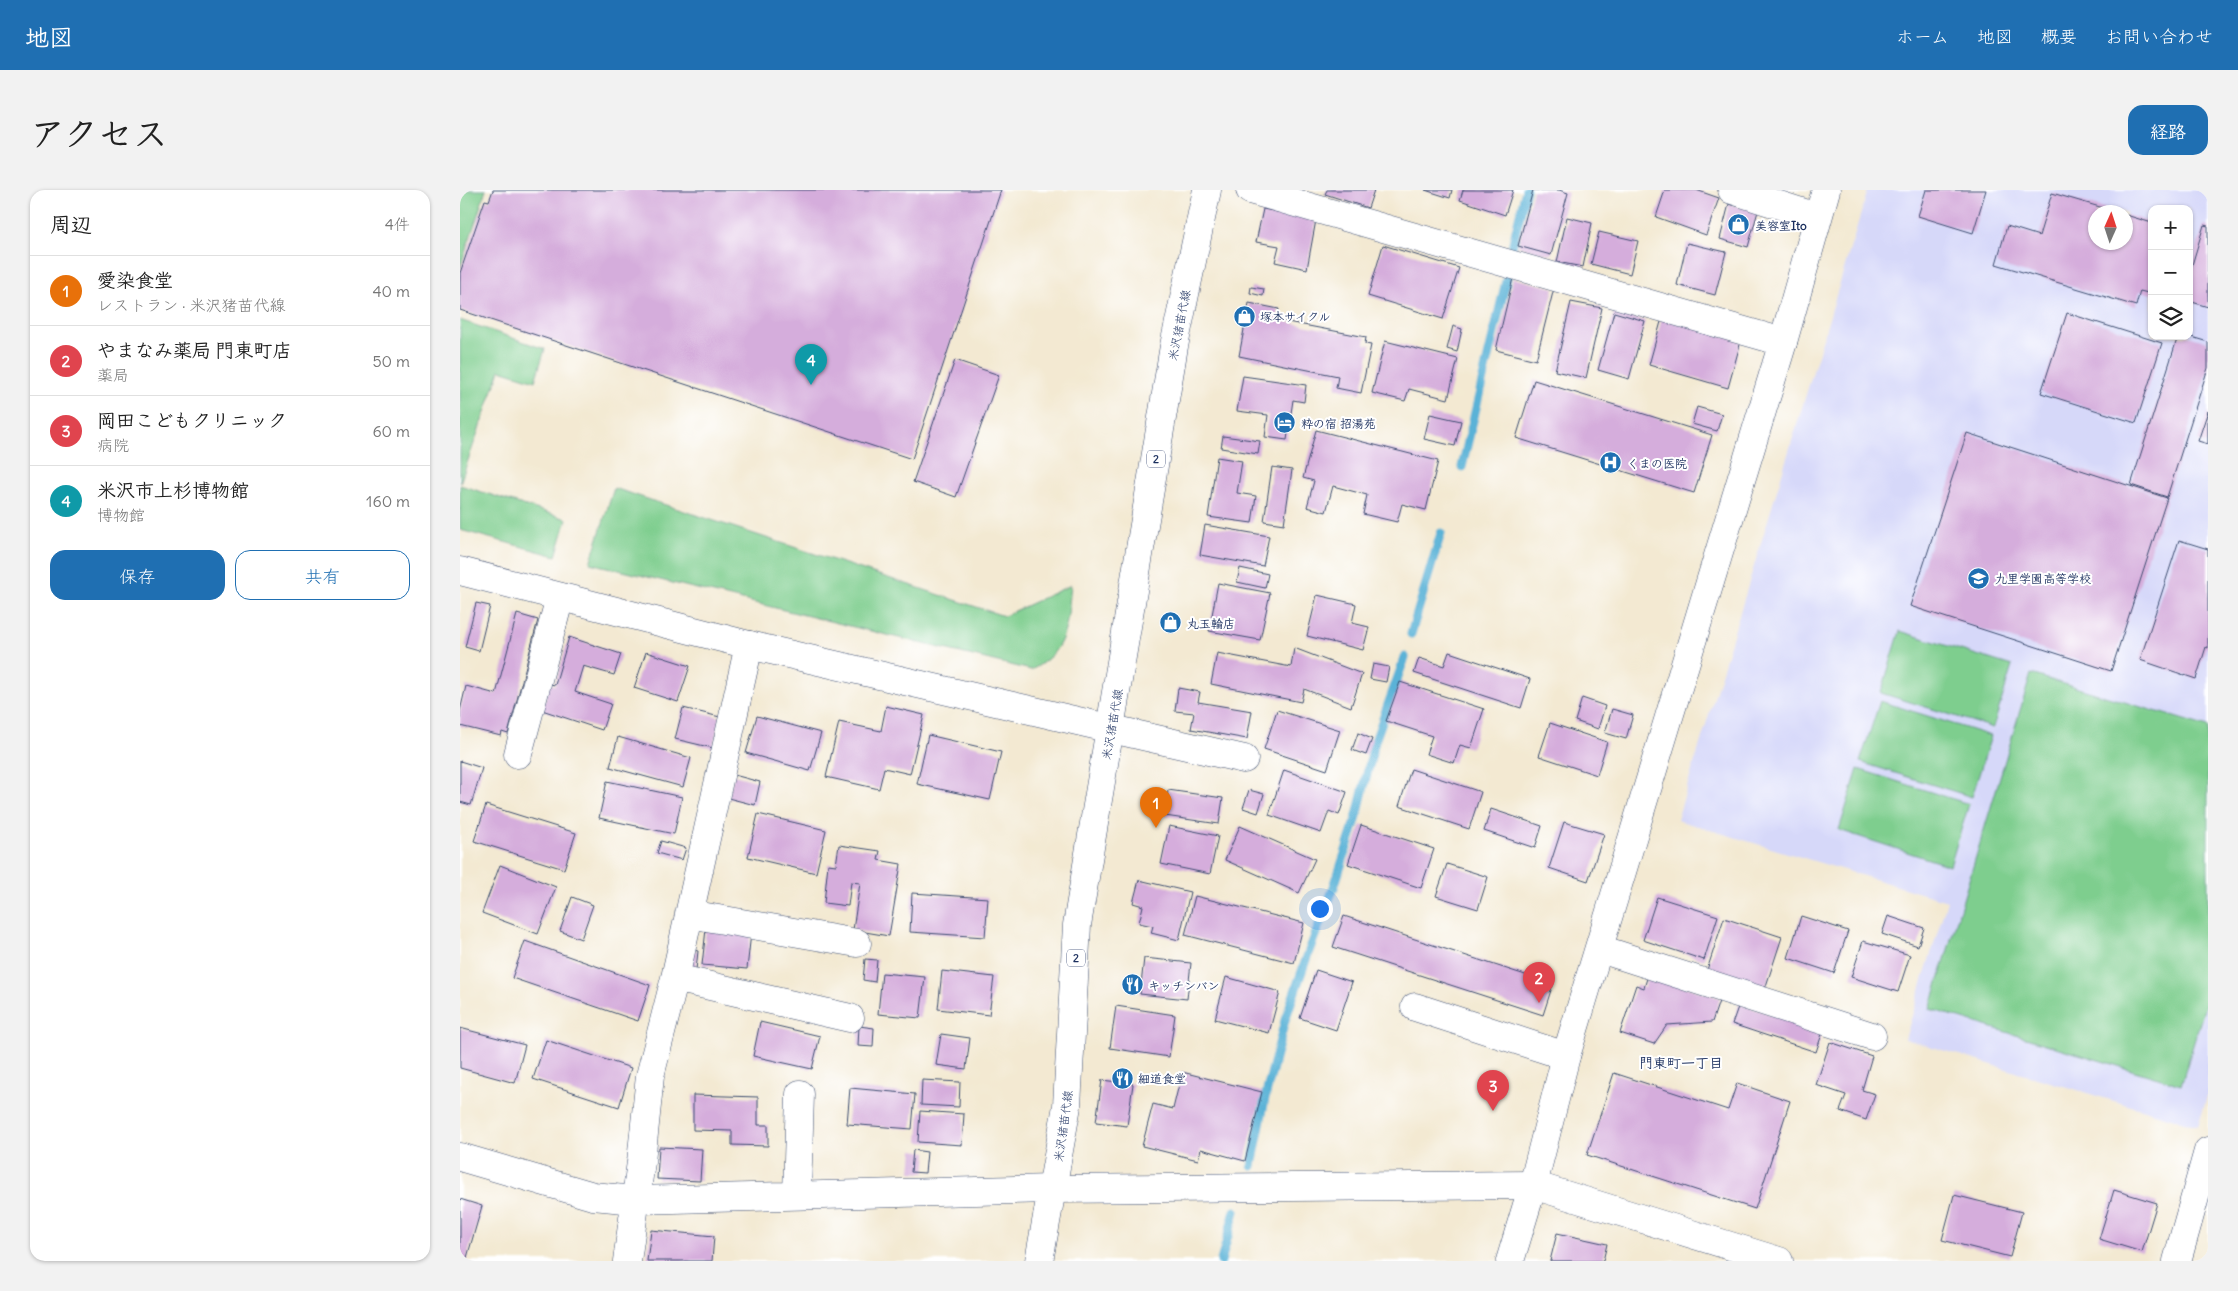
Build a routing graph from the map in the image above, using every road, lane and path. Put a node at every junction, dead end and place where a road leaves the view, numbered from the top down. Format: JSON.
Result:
{"nodes":[{"id":1,"x":1207,"y":190,"type":"edge"},
{"id":2,"x":1250,"y":190,"type":"edge"},
{"id":3,"x":1732,"y":190,"type":"edge"},
{"id":4,"x":1826,"y":190,"type":"edge"},
{"id":5,"x":1817,"y":217,"type":"junction"},
{"id":6,"x":1783,"y":342,"type":"junction"},
{"id":7,"x":460,"y":571,"type":"edge"},
{"id":8,"x":560,"y":598,"type":"junction"},
{"id":9,"x":749,"y":645,"type":"junction"},
{"id":10,"x":1112,"y":728,"type":"junction"},
{"id":11,"x":518,"y":754,"type":"dead end"},
{"id":12,"x":1244,"y":759,"type":"dead end"},
{"id":13,"x":689,"y":914,"type":"junction"},
{"id":14,"x":857,"y":943,"type":"dead end"},
{"id":15,"x":1600,"y":948,"type":"junction"},
{"id":16,"x":675,"y":978,"type":"junction"},
{"id":17,"x":1414,"y":1007,"type":"dead end"},
{"id":18,"x":850,"y":1018,"type":"dead end"},
{"id":19,"x":1872,"y":1036,"type":"dead end"},
{"id":20,"x":1566,"y":1056,"type":"junction"},
{"id":21,"x":800,"y":1094,"type":"dead end"},
{"id":22,"x":2208,"y":1151,"type":"edge"},
{"id":23,"x":460,"y":1158,"type":"edge"},
{"id":24,"x":1533,"y":1184,"type":"junction"},
{"id":25,"x":1052,"y":1189,"type":"junction"},
{"id":26,"x":797,"y":1195,"type":"junction"},
{"id":27,"x":636,"y":1200,"type":"junction"},
{"id":28,"x":627,"y":1261,"type":"edge"},
{"id":29,"x":1039,"y":1261,"type":"edge"},
{"id":30,"x":1510,"y":1261,"type":"edge"},
{"id":31,"x":1779,"y":1261,"type":"edge"},
{"id":32,"x":2177,"y":1261,"type":"edge"}],
"edges":[{"from":1,"to":10,"type":"street","name":"米沢猪苗代線","number":"2"},
{"from":2,"to":6,"type":"street"},
{"from":3,"to":5,"type":"street"},
{"from":4,"to":5,"type":"street"},
{"from":5,"to":6,"type":"street"},
{"from":6,"to":15,"type":"street"},
{"from":7,"to":8,"type":"street"},
{"from":8,"to":9,"type":"street"},
{"from":8,"to":11,"type":"street"},
{"from":9,"to":10,"type":"street"},
{"from":9,"to":13,"type":"street"},
{"from":10,"to":12,"type":"street"},
{"from":10,"to":25,"type":"street","name":"米沢猪苗代線","number":"2"},
{"from":13,"to":14,"type":"street"},
{"from":13,"to":16,"type":"street"},
{"from":15,"to":19,"type":"street"},
{"from":15,"to":20,"type":"street"},
{"from":16,"to":18,"type":"street"},
{"from":16,"to":27,"type":"street"},
{"from":17,"to":20,"type":"street"},
{"from":20,"to":24,"type":"street"},
{"from":21,"to":26,"type":"street"},
{"from":22,"to":32,"type":"street"},
{"from":23,"to":27,"type":"street"},
{"from":24,"to":25,"type":"street"},
{"from":24,"to":30,"type":"street"},
{"from":24,"to":31,"type":"street"},
{"from":25,"to":26,"type":"street"},
{"from":25,"to":29,"type":"street","name":"米沢猪苗代線","number":"2"},
{"from":26,"to":27,"type":"street"},
{"from":27,"to":28,"type":"street"}]}
